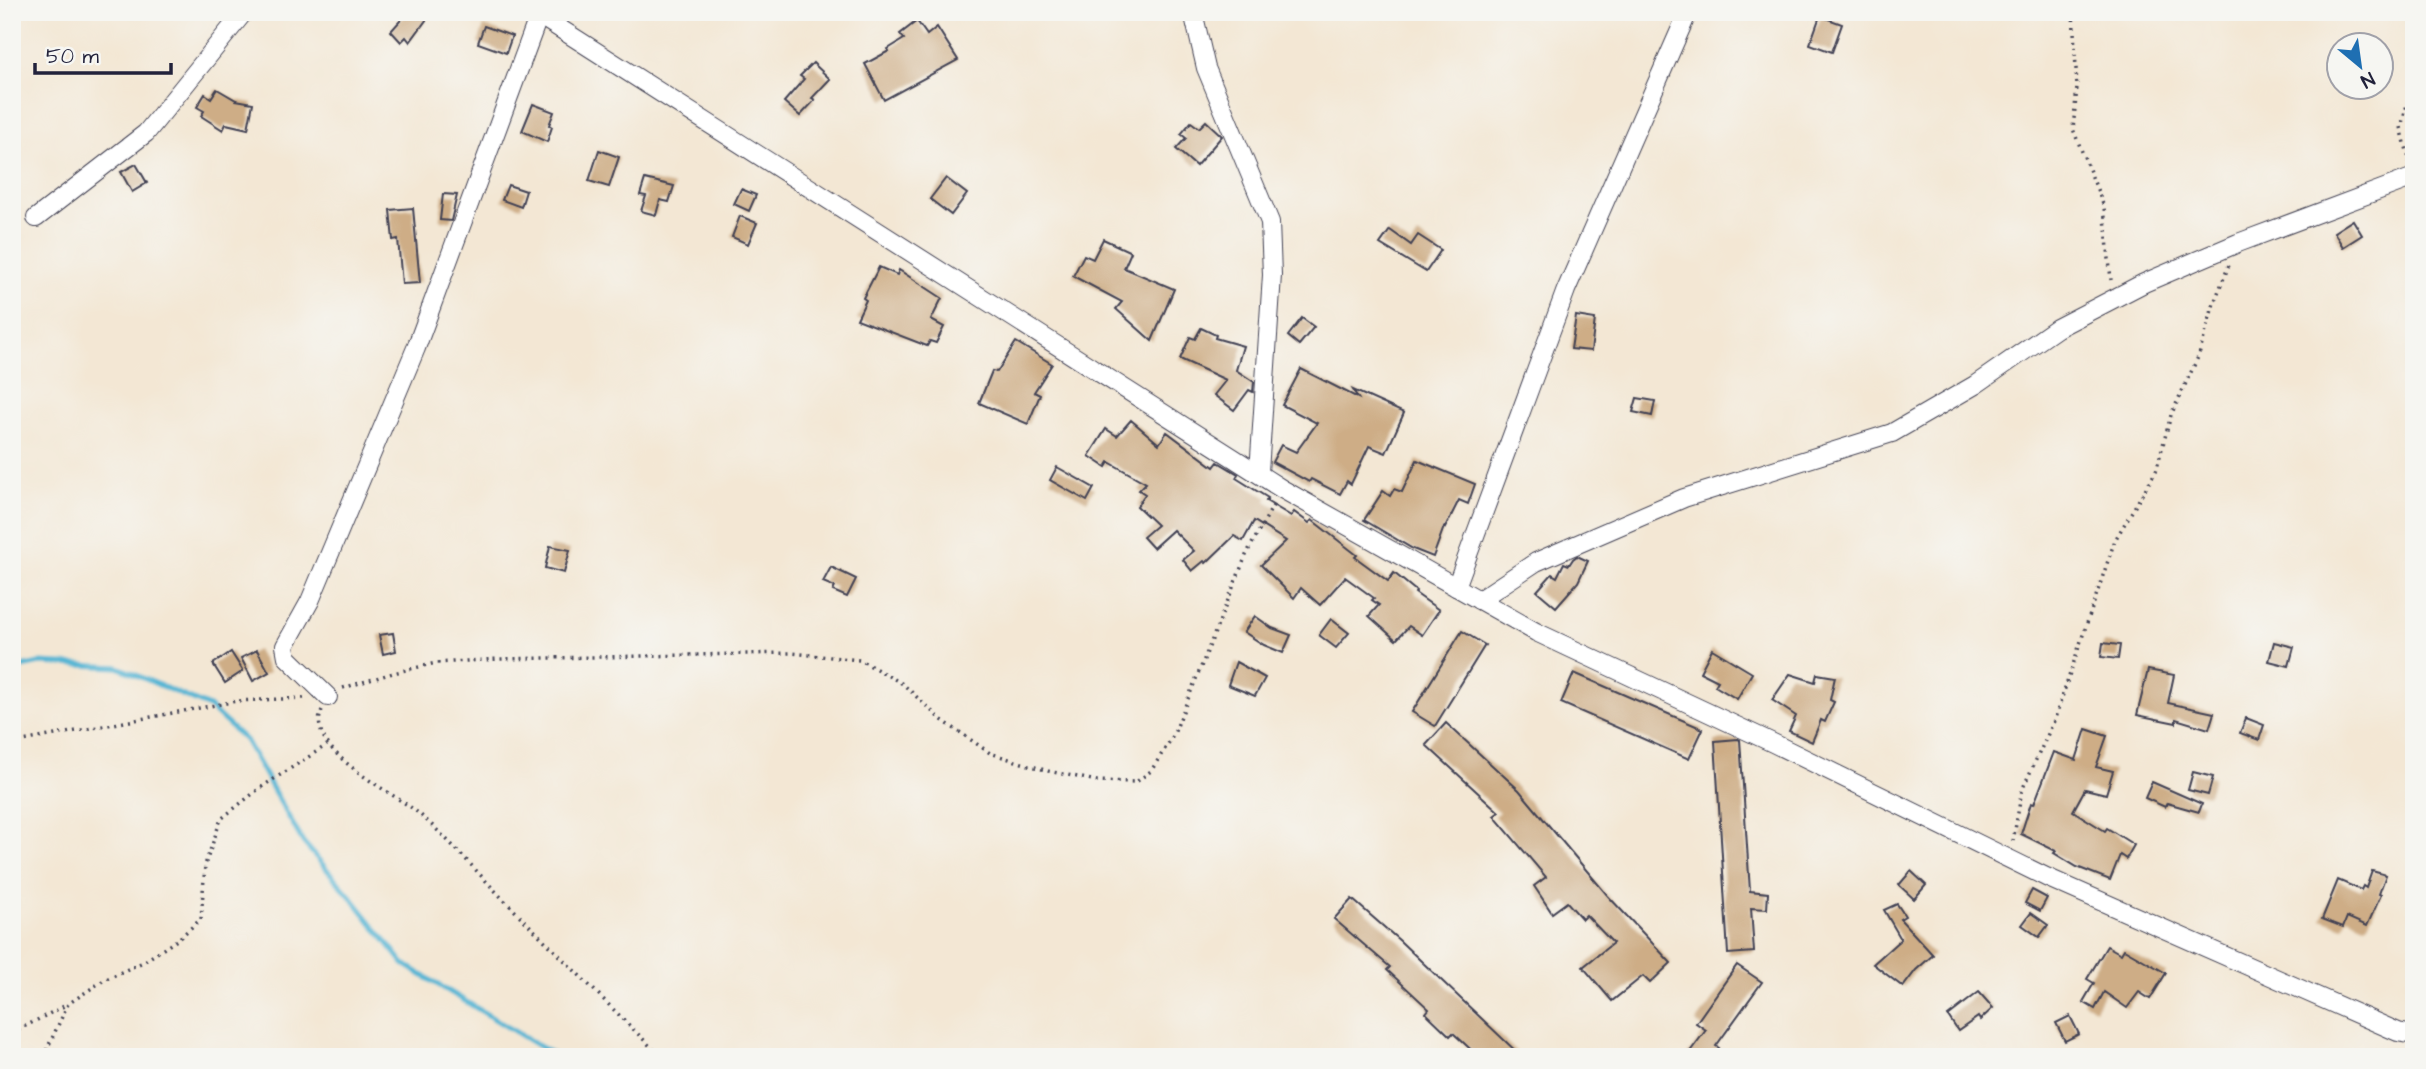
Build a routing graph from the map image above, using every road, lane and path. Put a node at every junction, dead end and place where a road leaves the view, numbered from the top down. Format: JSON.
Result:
{"nodes":[{"id":1,"x":244,"y":12,"type":"edge"},
{"id":2,"x":1193,"y":12,"type":"edge"},
{"id":3,"x":1688,"y":12,"type":"edge"},
{"id":4,"x":2073,"y":12,"type":"edge"},
{"id":5,"x":537,"y":14,"type":"edge"},
{"id":6,"x":2414,"y":41,"type":"edge"},
{"id":7,"x":2412,"y":170,"type":"edge"},
{"id":8,"x":36,"y":218,"type":"dead end"},
{"id":9,"x":2238,"y":243,"type":"junction"},
{"id":10,"x":2113,"y":299,"type":"junction"},
{"id":11,"x":1259,"y":472,"type":"junction"},
{"id":12,"x":1282,"y":489,"type":"junction"},
{"id":13,"x":1456,"y":587,"type":"junction"},
{"id":14,"x":1479,"y":600,"type":"junction"},
{"id":15,"x":328,"y":697,"type":"junction"},
{"id":16,"x":12,"y":743,"type":"edge"},
{"id":17,"x":327,"y":745,"type":"junction"},
{"id":18,"x":2014,"y":862,"type":"junction"},
{"id":19,"x":68,"y":1004,"type":"junction"},
{"id":20,"x":12,"y":1033,"type":"edge"},
{"id":21,"x":2414,"y":1035,"type":"edge"},
{"id":22,"x":50,"y":1057,"type":"edge"},
{"id":23,"x":661,"y":1057,"type":"edge"}],
"edges":[{"from":1,"to":8,"type":"street"},
{"from":2,"to":11,"type":"street"},
{"from":3,"to":13,"type":"street"},
{"from":4,"to":10,"type":"path"},
{"from":5,"to":11,"type":"street"},
{"from":5,"to":15,"type":"street"},
{"from":6,"to":7,"type":"path"},
{"from":7,"to":9,"type":"street"},
{"from":9,"to":10,"type":"street"},
{"from":9,"to":18,"type":"path"},
{"from":10,"to":14,"type":"street"},
{"from":11,"to":12,"type":"street"},
{"from":12,"to":13,"type":"street"},
{"from":12,"to":15,"type":"path"},
{"from":13,"to":14,"type":"street"},
{"from":14,"to":18,"type":"street"},
{"from":15,"to":16,"type":"path"},
{"from":15,"to":17,"type":"path"},
{"from":17,"to":19,"type":"path"},
{"from":17,"to":23,"type":"path"},
{"from":18,"to":21,"type":"street"},
{"from":19,"to":20,"type":"path"},
{"from":19,"to":22,"type":"path"}]}
